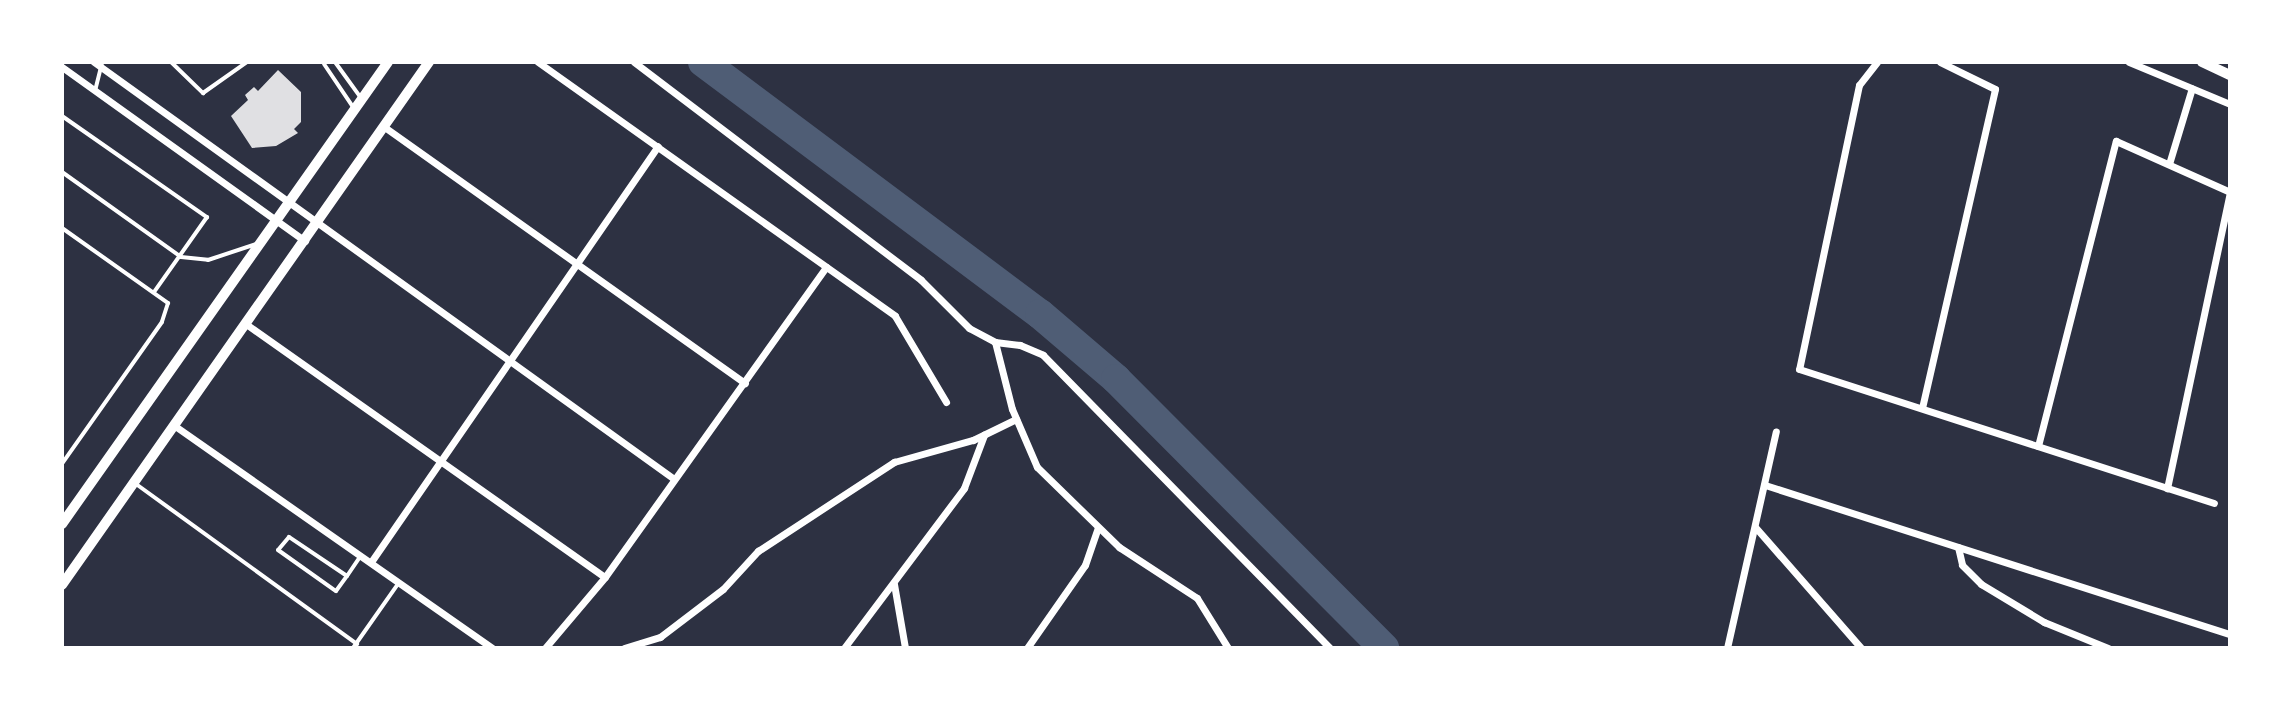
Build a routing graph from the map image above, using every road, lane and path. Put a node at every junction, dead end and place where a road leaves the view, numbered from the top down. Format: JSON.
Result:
{"nodes":[{"id":1,"x":171,"y":62,"type":"edge"},
{"id":2,"x":247,"y":62,"type":"edge"},
{"id":3,"x":335,"y":62,"type":"edge"},
{"id":4,"x":388,"y":62,"type":"edge"},
{"id":5,"x":429,"y":62,"type":"edge"},
{"id":6,"x":538,"y":62,"type":"edge"},
{"id":7,"x":634,"y":62,"type":"edge"},
{"id":8,"x":1877,"y":62,"type":"edge"},
{"id":9,"x":1940,"y":62,"type":"edge"},
{"id":10,"x":2129,"y":62,"type":"edge"},
{"id":11,"x":2202,"y":62,"type":"edge"},
{"id":12,"x":325,"y":63,"type":"edge"},
{"id":13,"x":99,"y":64,"type":"edge"},
{"id":14,"x":63,"y":70,"type":"edge"},
{"id":15,"x":2230,"y":75,"type":"edge"},
{"id":16,"x":2192,"y":88,"type":"junction"},
{"id":17,"x":95,"y":91,"type":"junction"},
{"id":18,"x":357,"y":103,"type":"junction"},
{"id":19,"x":2230,"y":104,"type":"edge"},
{"id":20,"x":62,"y":116,"type":"edge"},
{"id":21,"x":383,"y":126,"type":"junction"},
{"id":22,"x":658,"y":146,"type":"junction"},
{"id":23,"x":2169,"y":164,"type":"junction"},
{"id":24,"x":62,"y":172,"type":"edge"},
{"id":25,"x":287,"y":200,"type":"junction"},
{"id":26,"x":274,"y":219,"type":"junction"},
{"id":27,"x":319,"y":223,"type":"junction"},
{"id":28,"x":62,"y":228,"type":"edge"},
{"id":29,"x":305,"y":241,"type":"junction"},
{"id":30,"x":256,"y":244,"type":"junction"},
{"id":31,"x":181,"y":257,"type":"junction"},
{"id":32,"x":577,"y":261,"type":"junction"},
{"id":33,"x":826,"y":267,"type":"junction"},
{"id":34,"x":154,"y":292,"type":"junction"},
{"id":35,"x":246,"y":324,"type":"junction"},
{"id":36,"x":995,"y":342,"type":"junction"},
{"id":37,"x":507,"y":362,"type":"junction"},
{"id":38,"x":745,"y":383,"type":"junction"},
{"id":39,"x":946,"y":402,"type":"dead end"},
{"id":40,"x":1922,"y":408,"type":"junction"},
{"id":41,"x":1016,"y":419,"type":"junction"},
{"id":42,"x":175,"y":426,"type":"junction"},
{"id":43,"x":1776,"y":431,"type":"dead end"},
{"id":44,"x":984,"y":435,"type":"junction"},
{"id":45,"x":2038,"y":446,"type":"junction"},
{"id":46,"x":438,"y":459,"type":"junction"},
{"id":47,"x":62,"y":464,"type":"edge"},
{"id":48,"x":674,"y":479,"type":"junction"},
{"id":49,"x":134,"y":483,"type":"junction"},
{"id":50,"x":1765,"y":485,"type":"junction"},
{"id":51,"x":2167,"y":488,"type":"junction"},
{"id":52,"x":2214,"y":503,"type":"dead end"},
{"id":53,"x":63,"y":519,"type":"edge"},
{"id":54,"x":1098,"y":528,"type":"junction"},
{"id":55,"x":1756,"y":528,"type":"junction"},
{"id":56,"x":1958,"y":547,"type":"junction"},
{"id":57,"x":361,"y":555,"type":"junction"},
{"id":58,"x":371,"y":562,"type":"junction"},
{"id":59,"x":347,"y":576,"type":"junction"},
{"id":60,"x":605,"y":577,"type":"junction"},
{"id":61,"x":399,"y":582,"type":"junction"},
{"id":62,"x":894,"y":584,"type":"junction"},
{"id":63,"x":62,"y":585,"type":"edge"},
{"id":64,"x":2230,"y":634,"type":"edge"},
{"id":65,"x":355,"y":646,"type":"edge"},
{"id":66,"x":492,"y":648,"type":"edge"},
{"id":67,"x":545,"y":648,"type":"edge"},
{"id":68,"x":624,"y":648,"type":"edge"},
{"id":69,"x":844,"y":648,"type":"edge"},
{"id":70,"x":905,"y":648,"type":"edge"},
{"id":71,"x":1027,"y":648,"type":"edge"},
{"id":72,"x":1228,"y":648,"type":"edge"},
{"id":73,"x":1330,"y":648,"type":"edge"},
{"id":74,"x":1727,"y":648,"type":"edge"},
{"id":75,"x":1861,"y":648,"type":"edge"},
{"id":76,"x":2108,"y":648,"type":"edge"}],
"edges":[{"from":1,"to":2,"type":"lane"},
{"from":3,"to":18,"type":"lane"},
{"from":4,"to":18,"type":"main road"},
{"from":5,"to":21,"type":"main road"},
{"from":6,"to":22,"type":"street"},
{"from":7,"to":36,"type":"street"},
{"from":8,"to":40,"type":"street"},
{"from":9,"to":40,"type":"street"},
{"from":10,"to":16,"type":"street"},
{"from":11,"to":15,"type":"main road"},
{"from":12,"to":18,"type":"lane"},
{"from":13,"to":17,"type":"lane"},
{"from":13,"to":25,"type":"street"},
{"from":14,"to":17,"type":"street"},
{"from":16,"to":19,"type":"street"},
{"from":16,"to":23,"type":"street"},
{"from":17,"to":26,"type":"street"},
{"from":18,"to":25,"type":"main road"},
{"from":20,"to":31,"type":"lane"},
{"from":21,"to":27,"type":"main road"},
{"from":21,"to":32,"type":"street"},
{"from":22,"to":32,"type":"street"},
{"from":22,"to":33,"type":"street"},
{"from":23,"to":45,"type":"street"},
{"from":23,"to":51,"type":"street"},
{"from":24,"to":31,"type":"lane"},
{"from":25,"to":26,"type":"main road"},
{"from":25,"to":27,"type":"street"},
{"from":26,"to":29,"type":"street"},
{"from":26,"to":30,"type":"main road"},
{"from":27,"to":29,"type":"main road"},
{"from":27,"to":37,"type":"street"},
{"from":28,"to":34,"type":"lane"},
{"from":29,"to":35,"type":"main road"},
{"from":30,"to":31,"type":"lane"},
{"from":30,"to":53,"type":"main road"},
{"from":31,"to":34,"type":"lane"},
{"from":32,"to":37,"type":"street"},
{"from":32,"to":38,"type":"street"},
{"from":33,"to":38,"type":"street"},
{"from":33,"to":39,"type":"street"},
{"from":34,"to":47,"type":"lane"},
{"from":35,"to":42,"type":"main road"},
{"from":35,"to":46,"type":"street"},
{"from":36,"to":41,"type":"street"},
{"from":36,"to":73,"type":"street"},
{"from":37,"to":46,"type":"street"},
{"from":37,"to":48,"type":"street"},
{"from":38,"to":48,"type":"street"},
{"from":40,"to":45,"type":"street"},
{"from":41,"to":44,"type":"street"},
{"from":41,"to":54,"type":"street"},
{"from":42,"to":49,"type":"main road"},
{"from":42,"to":57,"type":"street"},
{"from":43,"to":50,"type":"street"},
{"from":44,"to":62,"type":"street"},
{"from":44,"to":68,"type":"street"},
{"from":45,"to":51,"type":"street"},
{"from":46,"to":58,"type":"street"},
{"from":46,"to":60,"type":"street"},
{"from":48,"to":60,"type":"street"},
{"from":49,"to":63,"type":"main road"},
{"from":49,"to":65,"type":"lane"},
{"from":50,"to":55,"type":"street"},
{"from":50,"to":56,"type":"street"},
{"from":51,"to":52,"type":"street"},
{"from":54,"to":71,"type":"street"},
{"from":54,"to":72,"type":"street"},
{"from":55,"to":74,"type":"street"},
{"from":55,"to":75,"type":"street"},
{"from":56,"to":64,"type":"street"},
{"from":56,"to":76,"type":"street"},
{"from":57,"to":58,"type":"street"},
{"from":57,"to":59,"type":"lane"},
{"from":58,"to":61,"type":"street"},
{"from":59,"to":59,"type":"lane"},
{"from":60,"to":67,"type":"street"},
{"from":61,"to":65,"type":"lane"},
{"from":61,"to":66,"type":"street"},
{"from":62,"to":69,"type":"street"},
{"from":62,"to":70,"type":"street"}]}
